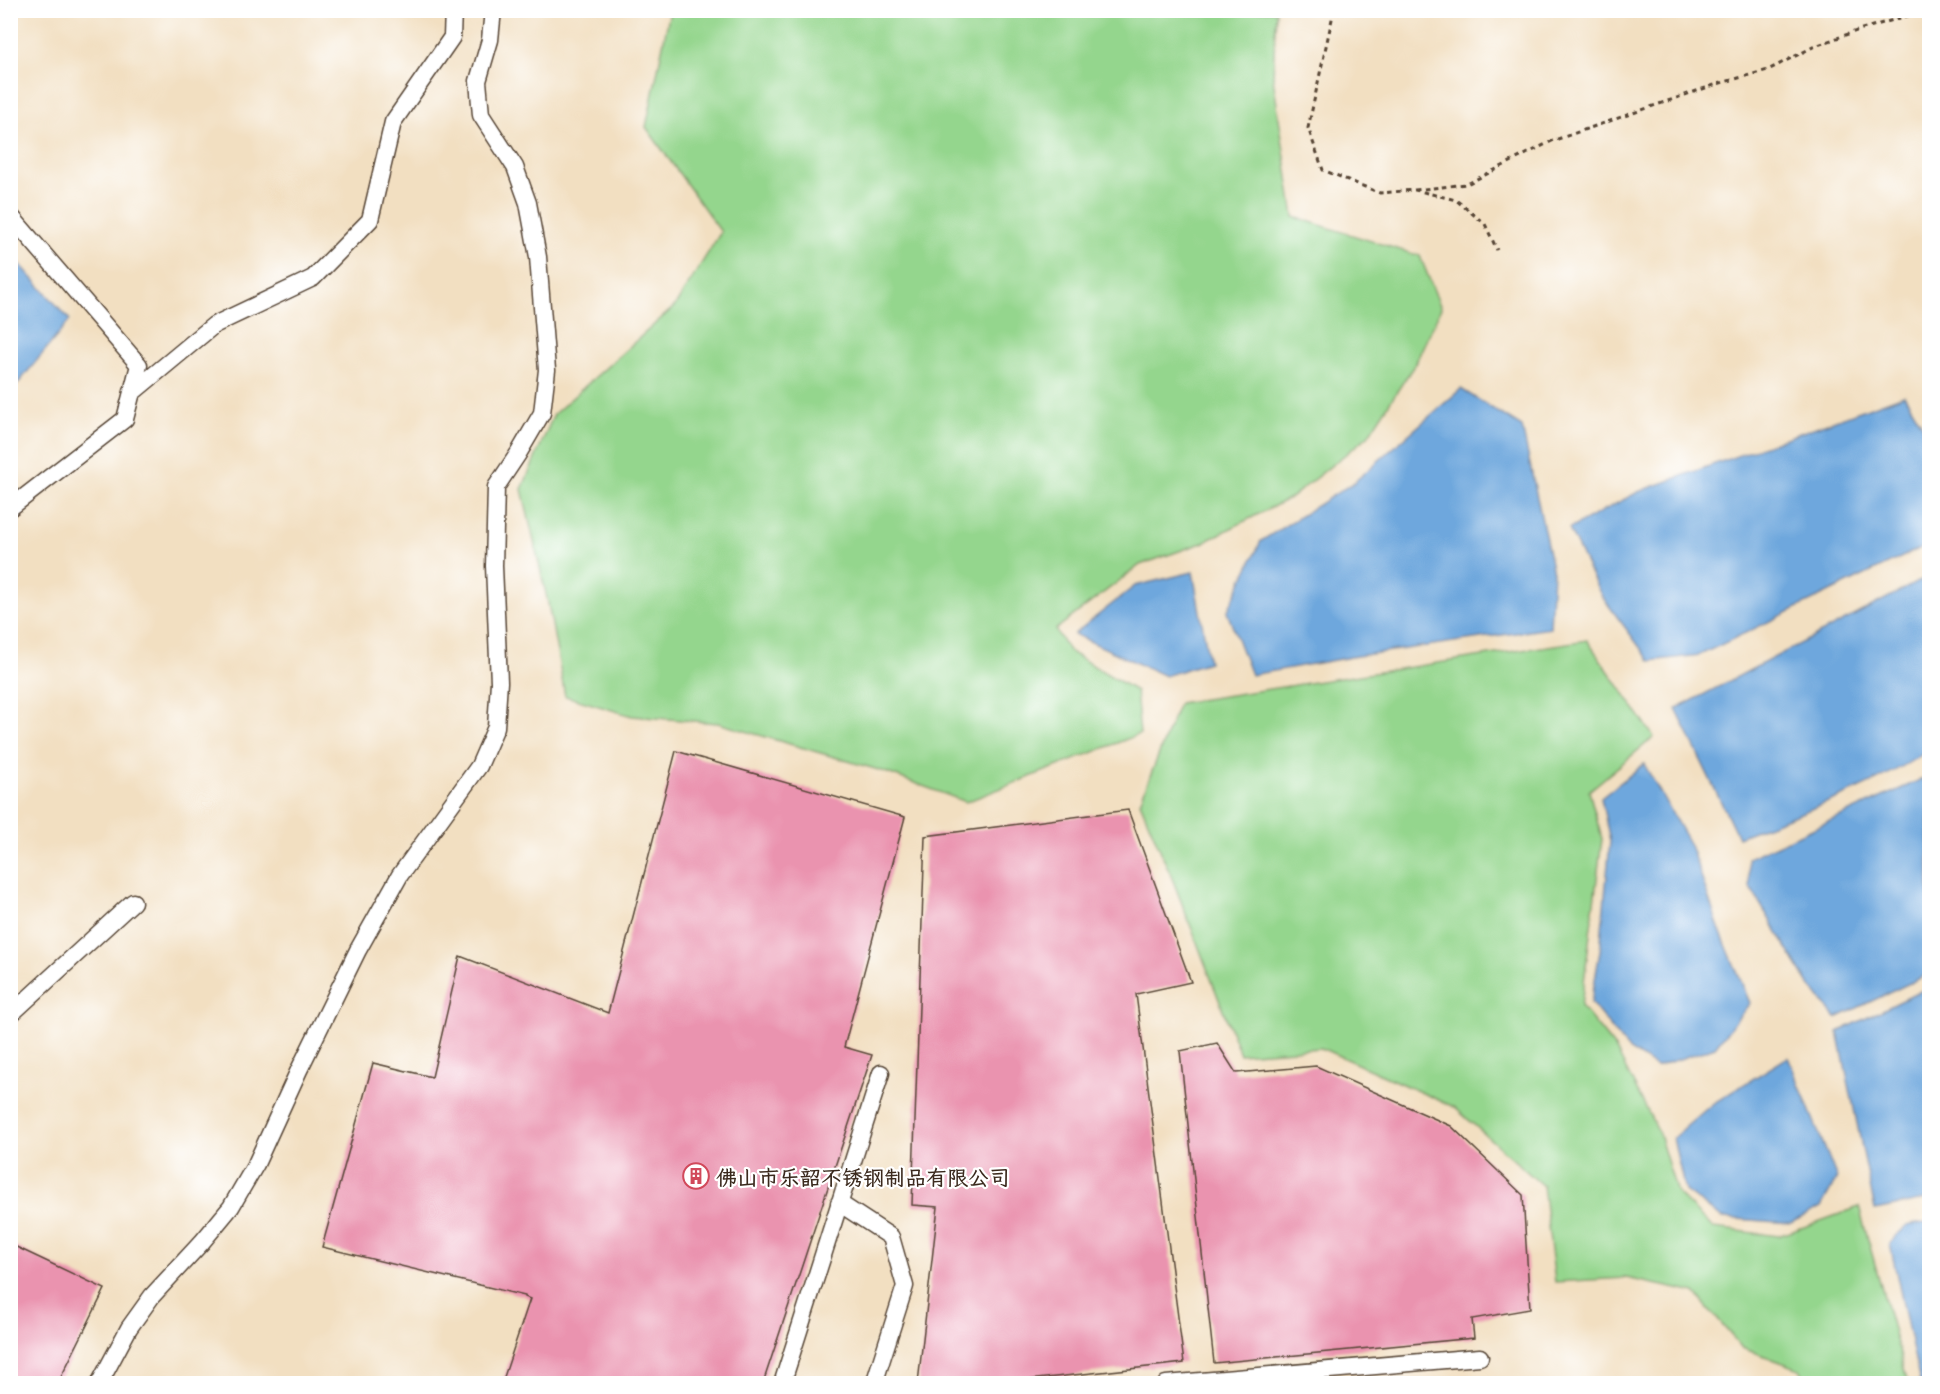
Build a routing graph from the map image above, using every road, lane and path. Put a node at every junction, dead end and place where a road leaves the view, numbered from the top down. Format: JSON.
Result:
{"nodes":[{"id":1,"x":453,"y":10,"type":"edge"},
{"id":2,"x":492,"y":10,"type":"edge"},
{"id":3,"x":1334,"y":10,"type":"edge"},
{"id":4,"x":1928,"y":10,"type":"edge"},
{"id":5,"x":1415,"y":190,"type":"junction"},
{"id":6,"x":10,"y":215,"type":"edge"},
{"id":7,"x":1497,"y":249,"type":"dead end"},
{"id":8,"x":132,"y":393,"type":"junction"},
{"id":9,"x":10,"y":508,"type":"edge"},
{"id":10,"x":133,"y":902,"type":"dead end"},
{"id":11,"x":10,"y":1015,"type":"edge"},
{"id":12,"x":881,"y":1073,"type":"dead end"},
{"id":13,"x":839,"y":1203,"type":"junction"},
{"id":14,"x":1480,"y":1357,"type":"dead end"},
{"id":15,"x":99,"y":1383,"type":"edge"},
{"id":16,"x":782,"y":1383,"type":"edge"},
{"id":17,"x":874,"y":1383,"type":"edge"},
{"id":18,"x":1166,"y":1383,"type":"edge"}],
"edges":[{"from":1,"to":8,"type":"street"},
{"from":2,"to":15,"type":"street"},
{"from":3,"to":5,"type":"path"},
{"from":4,"to":5,"type":"path"},
{"from":5,"to":7,"type":"path"},
{"from":6,"to":8,"type":"street"},
{"from":8,"to":9,"type":"street"},
{"from":10,"to":11,"type":"street"},
{"from":12,"to":13,"type":"street"},
{"from":13,"to":16,"type":"street"},
{"from":13,"to":17,"type":"street"},
{"from":14,"to":18,"type":"street"}]}
